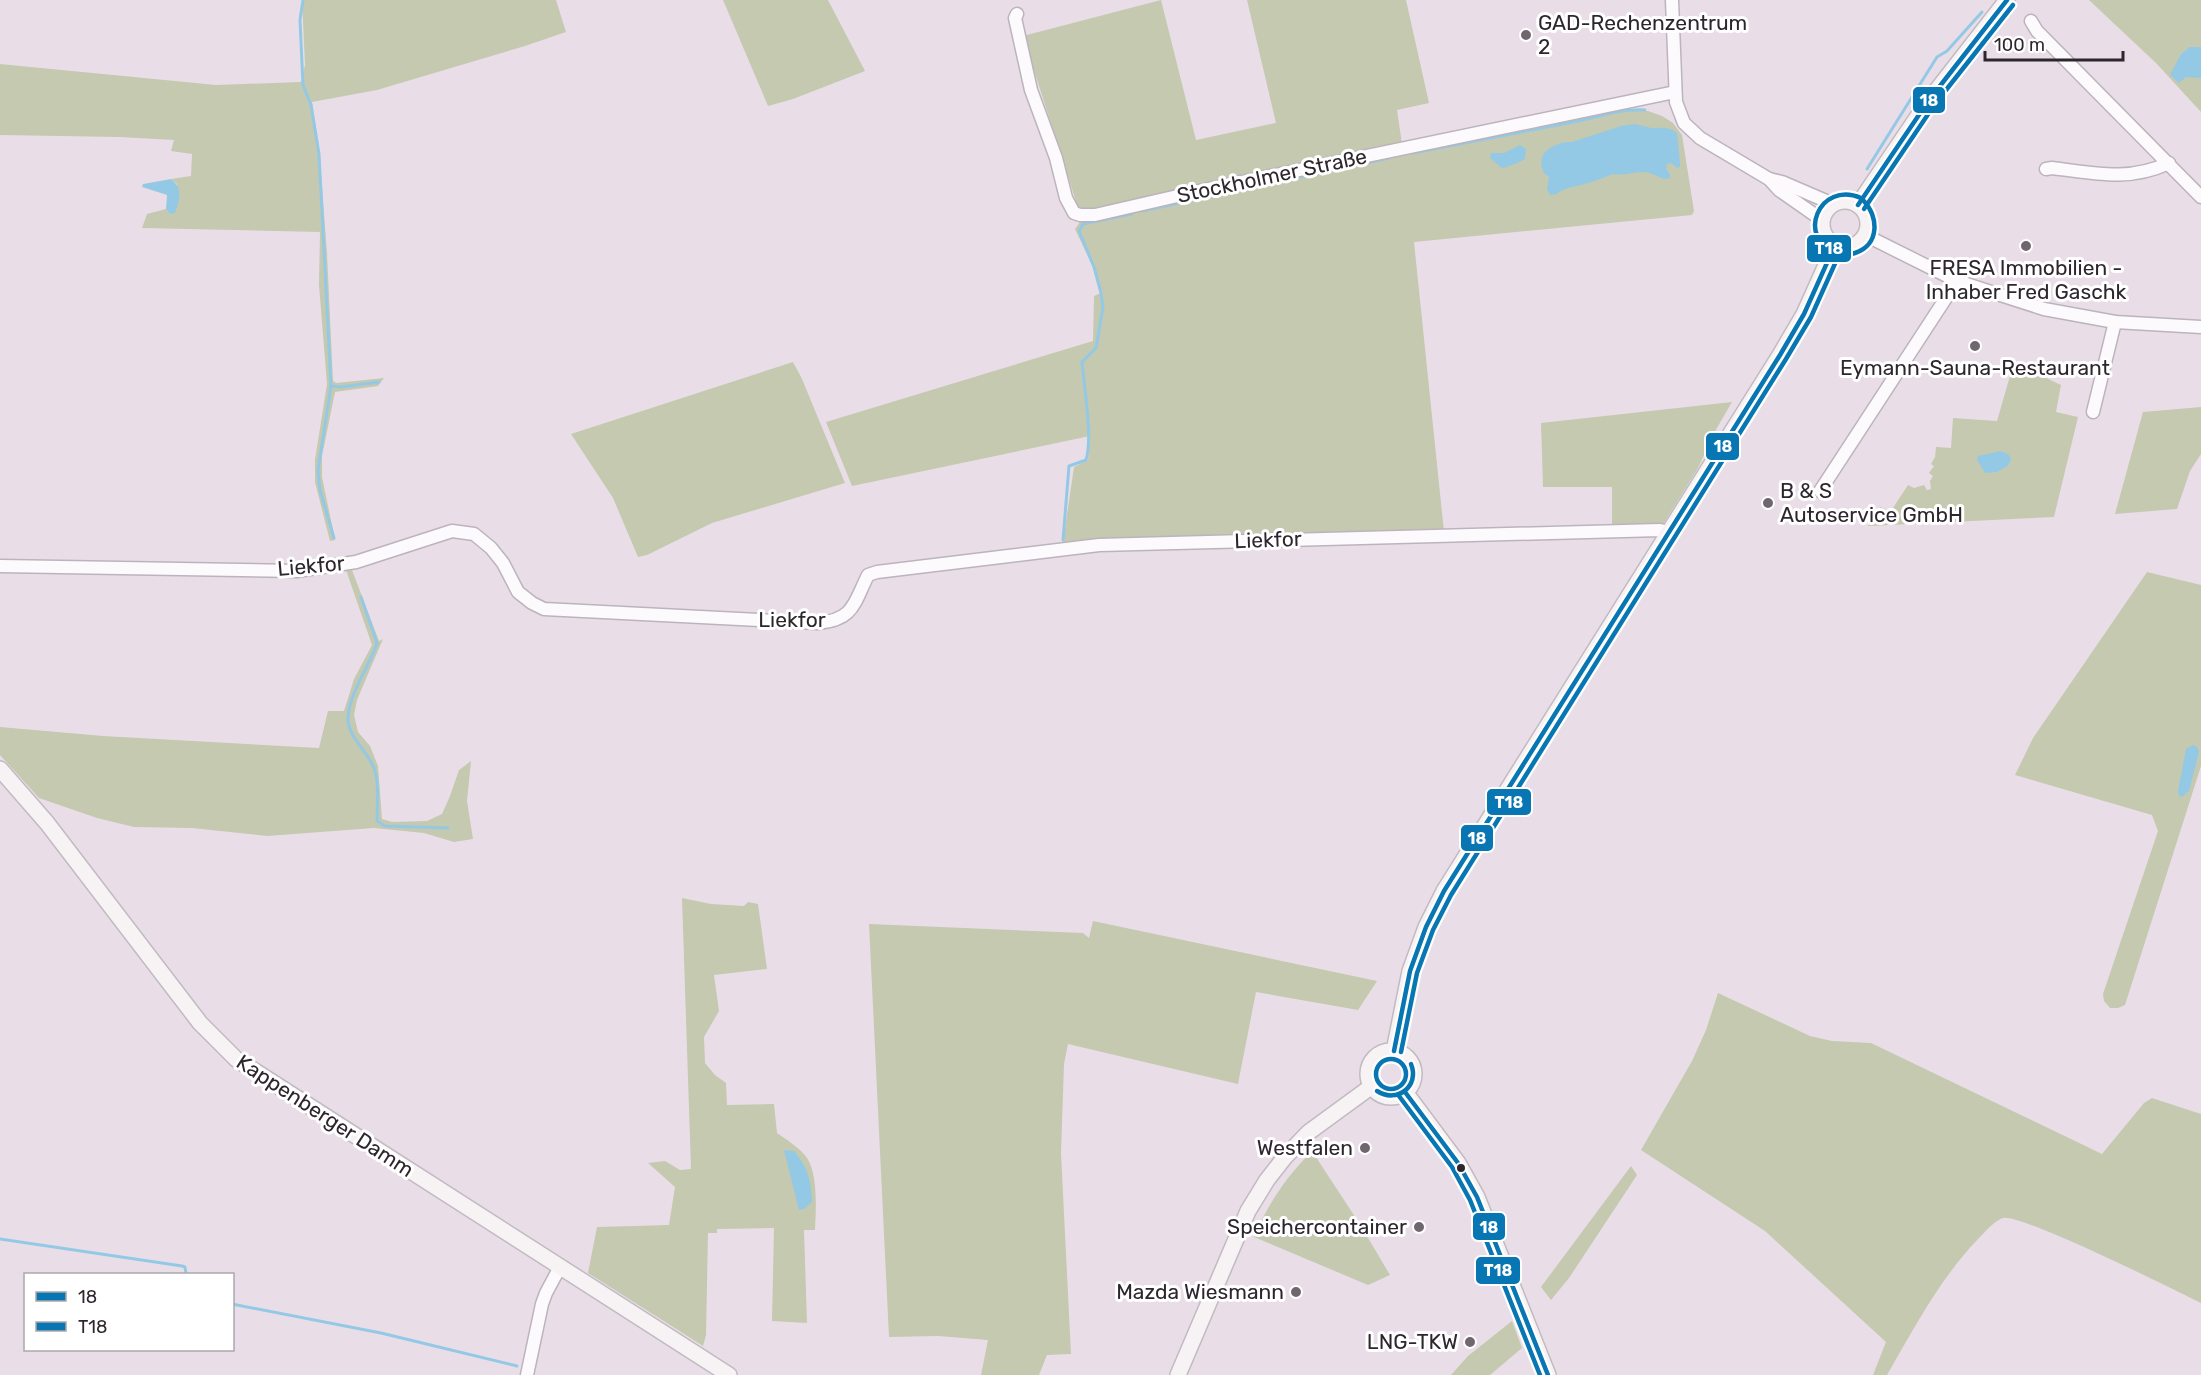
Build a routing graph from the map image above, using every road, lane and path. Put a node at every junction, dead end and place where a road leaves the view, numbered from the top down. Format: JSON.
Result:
{"nodes":[{"id":1,"x":1672,"y":0,"type":"edge"},
{"id":2,"x":2007,"y":0,"type":"edge"},
{"id":3,"x":1017,"y":14,"type":"dead end"},
{"id":4,"x":2031,"y":21,"type":"dead end"},
{"id":5,"x":1675,"y":92,"type":"junction"},
{"id":6,"x":2169,"y":163,"type":"junction"},
{"id":7,"x":2046,"y":169,"type":"dead end"},
{"id":8,"x":1769,"y":179,"type":"junction"},
{"id":9,"x":2201,"y":197,"type":"edge"},
{"id":10,"x":1833,"y":204,"type":"junction"},
{"id":11,"x":1858,"y":205,"type":"junction"},
{"id":12,"x":1822,"y":220,"type":"junction"},
{"id":13,"x":1865,"y":235,"type":"junction"},
{"id":14,"x":1835,"y":245,"type":"junction"},
{"id":15,"x":1957,"y":281,"type":"junction"},
{"id":16,"x":2115,"y":322,"type":"junction"},
{"id":17,"x":2201,"y":327,"type":"edge"},
{"id":18,"x":2093,"y":412,"type":"dead end"},
{"id":19,"x":1821,"y":491,"type":"dead end"},
{"id":20,"x":1669,"y":532,"type":"junction"},
{"id":21,"x":0,"y":566,"type":"edge"},
{"id":22,"x":0,"y":769,"type":"edge"},
{"id":23,"x":1394,"y":1051,"type":"junction"},
{"id":24,"x":1372,"y":1086,"type":"junction"},
{"id":25,"x":1405,"y":1092,"type":"junction"},
{"id":26,"x":560,"y":1268,"type":"junction"},
{"id":27,"x":527,"y":1375,"type":"edge"},
{"id":28,"x":729,"y":1375,"type":"edge"},
{"id":29,"x":1178,"y":1375,"type":"edge"},
{"id":30,"x":1548,"y":1375,"type":"edge"}],
"edges":[{"from":1,"to":5,"type":"street"},
{"from":2,"to":11,"type":"main road"},
{"from":3,"to":5,"type":"street","name":"Stockholmer Straße"},
{"from":4,"to":6,"type":"street"},
{"from":5,"to":8,"type":"street"},
{"from":6,"to":7,"type":"street"},
{"from":6,"to":9,"type":"street"},
{"from":8,"to":10,"type":"street"},
{"from":8,"to":12,"type":"street"},
{"from":10,"to":11,"type":"main road"},
{"from":10,"to":12,"type":"main road"},
{"from":11,"to":13,"type":"main road"},
{"from":12,"to":14,"type":"main road"},
{"from":13,"to":14,"type":"main road"},
{"from":13,"to":15,"type":"street"},
{"from":14,"to":20,"type":"main road"},
{"from":15,"to":16,"type":"street"},
{"from":15,"to":19,"type":"street"},
{"from":16,"to":17,"type":"street"},
{"from":16,"to":18,"type":"street"},
{"from":20,"to":21,"type":"street","name":"Liekfor"},
{"from":20,"to":23,"type":"main road"},
{"from":22,"to":26,"type":"main road","name":"Kappenberger Damm"},
{"from":23,"to":24,"type":"main road"},
{"from":23,"to":25,"type":"main road"},
{"from":24,"to":25,"type":"main road"},
{"from":24,"to":29,"type":"main road"},
{"from":25,"to":30,"type":"main road"},
{"from":26,"to":27,"type":"street"},
{"from":26,"to":28,"type":"main road","name":"Kappenberger Damm"}]}
